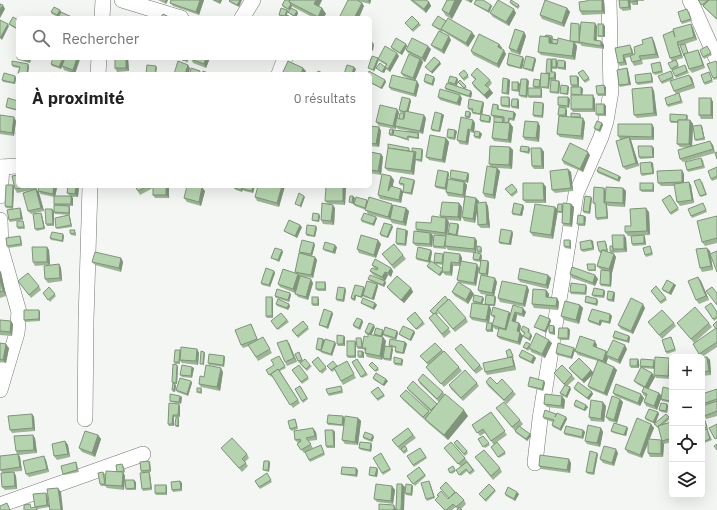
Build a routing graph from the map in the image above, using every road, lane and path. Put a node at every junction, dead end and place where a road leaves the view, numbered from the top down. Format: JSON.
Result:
{"nodes":[{"id":1,"x":103,"y":0,"type":"edge"},
{"id":2,"x":122,"y":0,"type":"edge"},
{"id":3,"x":253,"y":0,"type":"edge"},
{"id":4,"x":609,"y":0,"type":"edge"},
{"id":5,"x":690,"y":0,"type":"edge"},
{"id":6,"x":102,"y":16,"type":"edge"},
{"id":7,"x":174,"y":16,"type":"edge"},
{"id":8,"x":243,"y":16,"type":"edge"},
{"id":9,"x":99,"y":60,"type":"edge"},
{"id":10,"x":284,"y":60,"type":"edge"},
{"id":11,"x":717,"y":60,"type":"edge"},
{"id":12,"x":98,"y":72,"type":"edge"},
{"id":13,"x":280,"y":72,"type":"edge"},
{"id":14,"x":16,"y":166,"type":"edge"},
{"id":15,"x":1,"y":167,"type":"edge"},
{"id":16,"x":90,"y":188,"type":"edge"},
{"id":17,"x":0,"y":196,"type":"edge"},
{"id":18,"x":0,"y":220,"type":"edge"},
{"id":19,"x":0,"y":390,"type":"edge"},
{"id":20,"x":85,"y":420,"type":"dead end"},
{"id":21,"x":143,"y":454,"type":"dead end"},
{"id":22,"x":535,"y":463,"type":"dead end"},
{"id":23,"x":6,"y":505,"type":"edge"}],
"edges":[{"from":1,"to":6,"type":"street"},
{"from":2,"to":7,"type":"street"},
{"from":3,"to":8,"type":"street"},
{"from":4,"to":22,"type":"street"},
{"from":5,"to":11,"type":"street"},
{"from":9,"to":12,"type":"street"},
{"from":10,"to":13,"type":"street"},
{"from":14,"to":15,"type":"street"},
{"from":15,"to":17,"type":"street"},
{"from":16,"to":20,"type":"street"},
{"from":18,"to":19,"type":"street"},
{"from":21,"to":23,"type":"street"}]}
